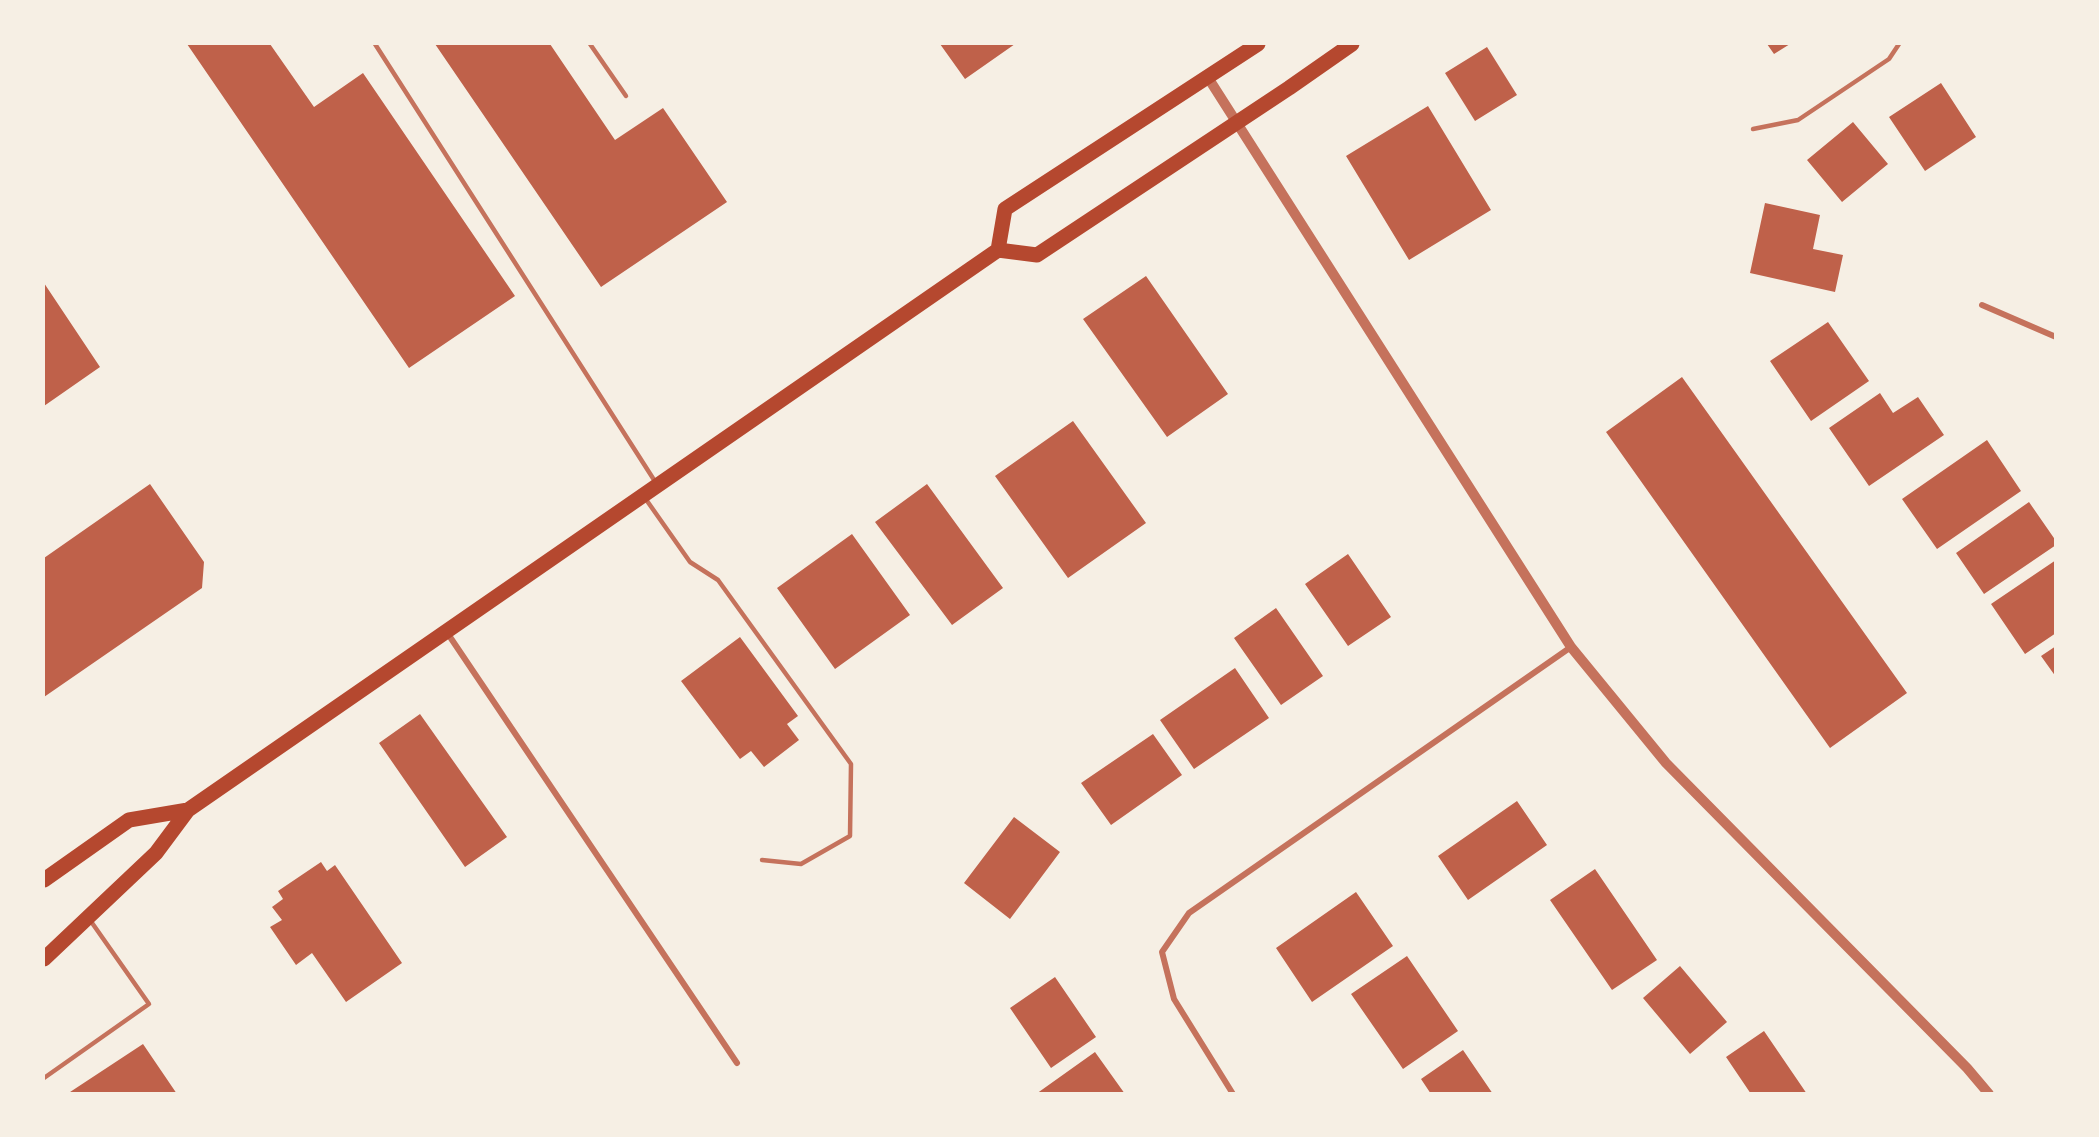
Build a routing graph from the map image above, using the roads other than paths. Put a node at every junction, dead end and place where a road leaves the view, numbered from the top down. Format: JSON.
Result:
{"nodes":[{"id":1,"x":375,"y":44,"type":"edge"},
{"id":2,"x":590,"y":44,"type":"edge"},
{"id":3,"x":1258,"y":44,"type":"edge"},
{"id":4,"x":1352,"y":44,"type":"edge"},
{"id":5,"x":1899,"y":44,"type":"edge"},
{"id":6,"x":1208,"y":76,"type":"junction"},
{"id":7,"x":626,"y":96,"type":"dead end"},
{"id":8,"x":1237,"y":123,"type":"junction"},
{"id":9,"x":1753,"y":129,"type":"dead end"},
{"id":10,"x":998,"y":250,"type":"junction"},
{"id":11,"x":1982,"y":305,"type":"dead end"},
{"id":12,"x":2055,"y":337,"type":"edge"},
{"id":13,"x":657,"y":485,"type":"junction"},
{"id":14,"x":643,"y":495,"type":"junction"},
{"id":15,"x":446,"y":631,"type":"junction"},
{"id":16,"x":1571,"y":647,"type":"junction"},
{"id":17,"x":188,"y":810,"type":"junction"},
{"id":18,"x":762,"y":860,"type":"dead end"},
{"id":19,"x":44,"y":880,"type":"edge"},
{"id":20,"x":88,"y":917,"type":"junction"},
{"id":21,"x":44,"y":959,"type":"edge"},
{"id":22,"x":737,"y":1063,"type":"dead end"},
{"id":23,"x":44,"y":1078,"type":"edge"},
{"id":24,"x":1233,"y":1094,"type":"edge"},
{"id":25,"x":1989,"y":1094,"type":"edge"}],
"edges":[{"from":1,"to":13,"type":"lane"},
{"from":2,"to":7,"type":"lane"},
{"from":3,"to":6,"type":"main road"},
{"from":4,"to":8,"type":"main road"},
{"from":5,"to":9,"type":"lane"},
{"from":6,"to":8,"type":"street"},
{"from":6,"to":10,"type":"main road"},
{"from":8,"to":10,"type":"main road"},
{"from":8,"to":16,"type":"street"},
{"from":10,"to":13,"type":"main road"},
{"from":11,"to":12,"type":"street"},
{"from":13,"to":14,"type":"main road"},
{"from":14,"to":15,"type":"main road"},
{"from":14,"to":18,"type":"lane"},
{"from":15,"to":17,"type":"main road"},
{"from":15,"to":22,"type":"street"},
{"from":16,"to":24,"type":"street"},
{"from":16,"to":25,"type":"street"},
{"from":17,"to":19,"type":"main road"},
{"from":17,"to":20,"type":"main road"},
{"from":20,"to":21,"type":"main road"},
{"from":20,"to":23,"type":"lane"}]}
